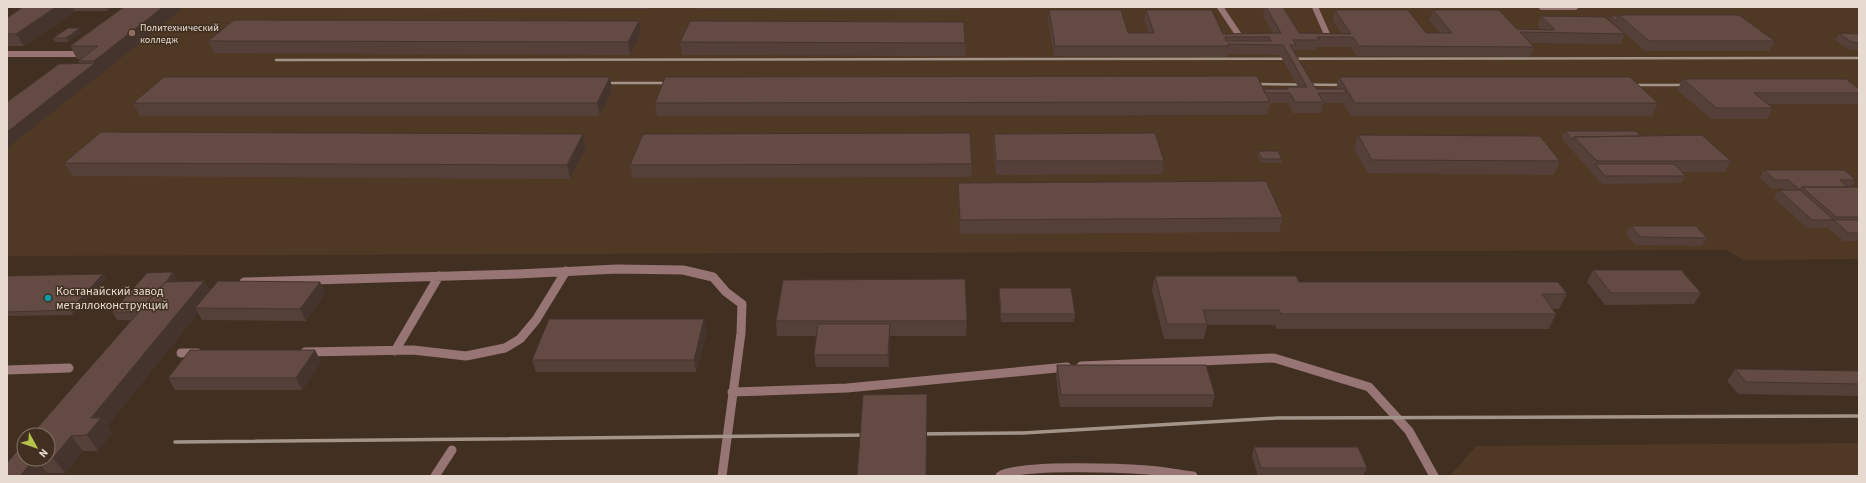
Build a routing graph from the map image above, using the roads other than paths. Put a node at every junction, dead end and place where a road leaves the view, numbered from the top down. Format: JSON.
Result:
{"nodes":[{"id":1,"x":1220,"y":7,"type":"edge"},
{"id":2,"x":1315,"y":7,"type":"edge"},
{"id":3,"x":1542,"y":7,"type":"edge"},
{"id":4,"x":1575,"y":7,"type":"edge"},
{"id":5,"x":1330,"y":40,"type":"edge"},
{"id":6,"x":1245,"y":44,"type":"edge"},
{"id":7,"x":7,"y":54,"type":"edge"},
{"id":8,"x":76,"y":54,"type":"edge"},
{"id":9,"x":566,"y":271,"type":"junction"},
{"id":10,"x":439,"y":276,"type":"junction"},
{"id":11,"x":236,"y":282,"type":"edge"},
{"id":12,"x":395,"y":351,"type":"junction"},
{"id":13,"x":292,"y":352,"type":"edge"},
{"id":14,"x":181,"y":353,"type":"dead end"},
{"id":15,"x":205,"y":353,"type":"edge"},
{"id":16,"x":69,"y":368,"type":"dead end"},
{"id":17,"x":7,"y":370,"type":"edge"},
{"id":18,"x":732,"y":392,"type":"junction"},
{"id":19,"x":452,"y":450,"type":"dead end"},
{"id":20,"x":435,"y":476,"type":"edge"},
{"id":21,"x":722,"y":476,"type":"edge"},
{"id":22,"x":1000,"y":476,"type":"edge"},
{"id":23,"x":1193,"y":476,"type":"edge"},
{"id":24,"x":1434,"y":476,"type":"edge"}],
"edges":[{"from":1,"to":6,"type":"lane"},
{"from":2,"to":5,"type":"lane"},
{"from":3,"to":4,"type":"lane"},
{"from":7,"to":8,"type":"lane"},
{"from":9,"to":10,"type":"lane"},
{"from":9,"to":12,"type":"lane"},
{"from":9,"to":18,"type":"lane"},
{"from":10,"to":11,"type":"lane"},
{"from":10,"to":12,"type":"lane"},
{"from":12,"to":13,"type":"lane"},
{"from":14,"to":15,"type":"lane"},
{"from":16,"to":17,"type":"lane"},
{"from":18,"to":21,"type":"lane"},
{"from":18,"to":24,"type":"lane"},
{"from":19,"to":20,"type":"lane"},
{"from":22,"to":23,"type":"lane"}]}
